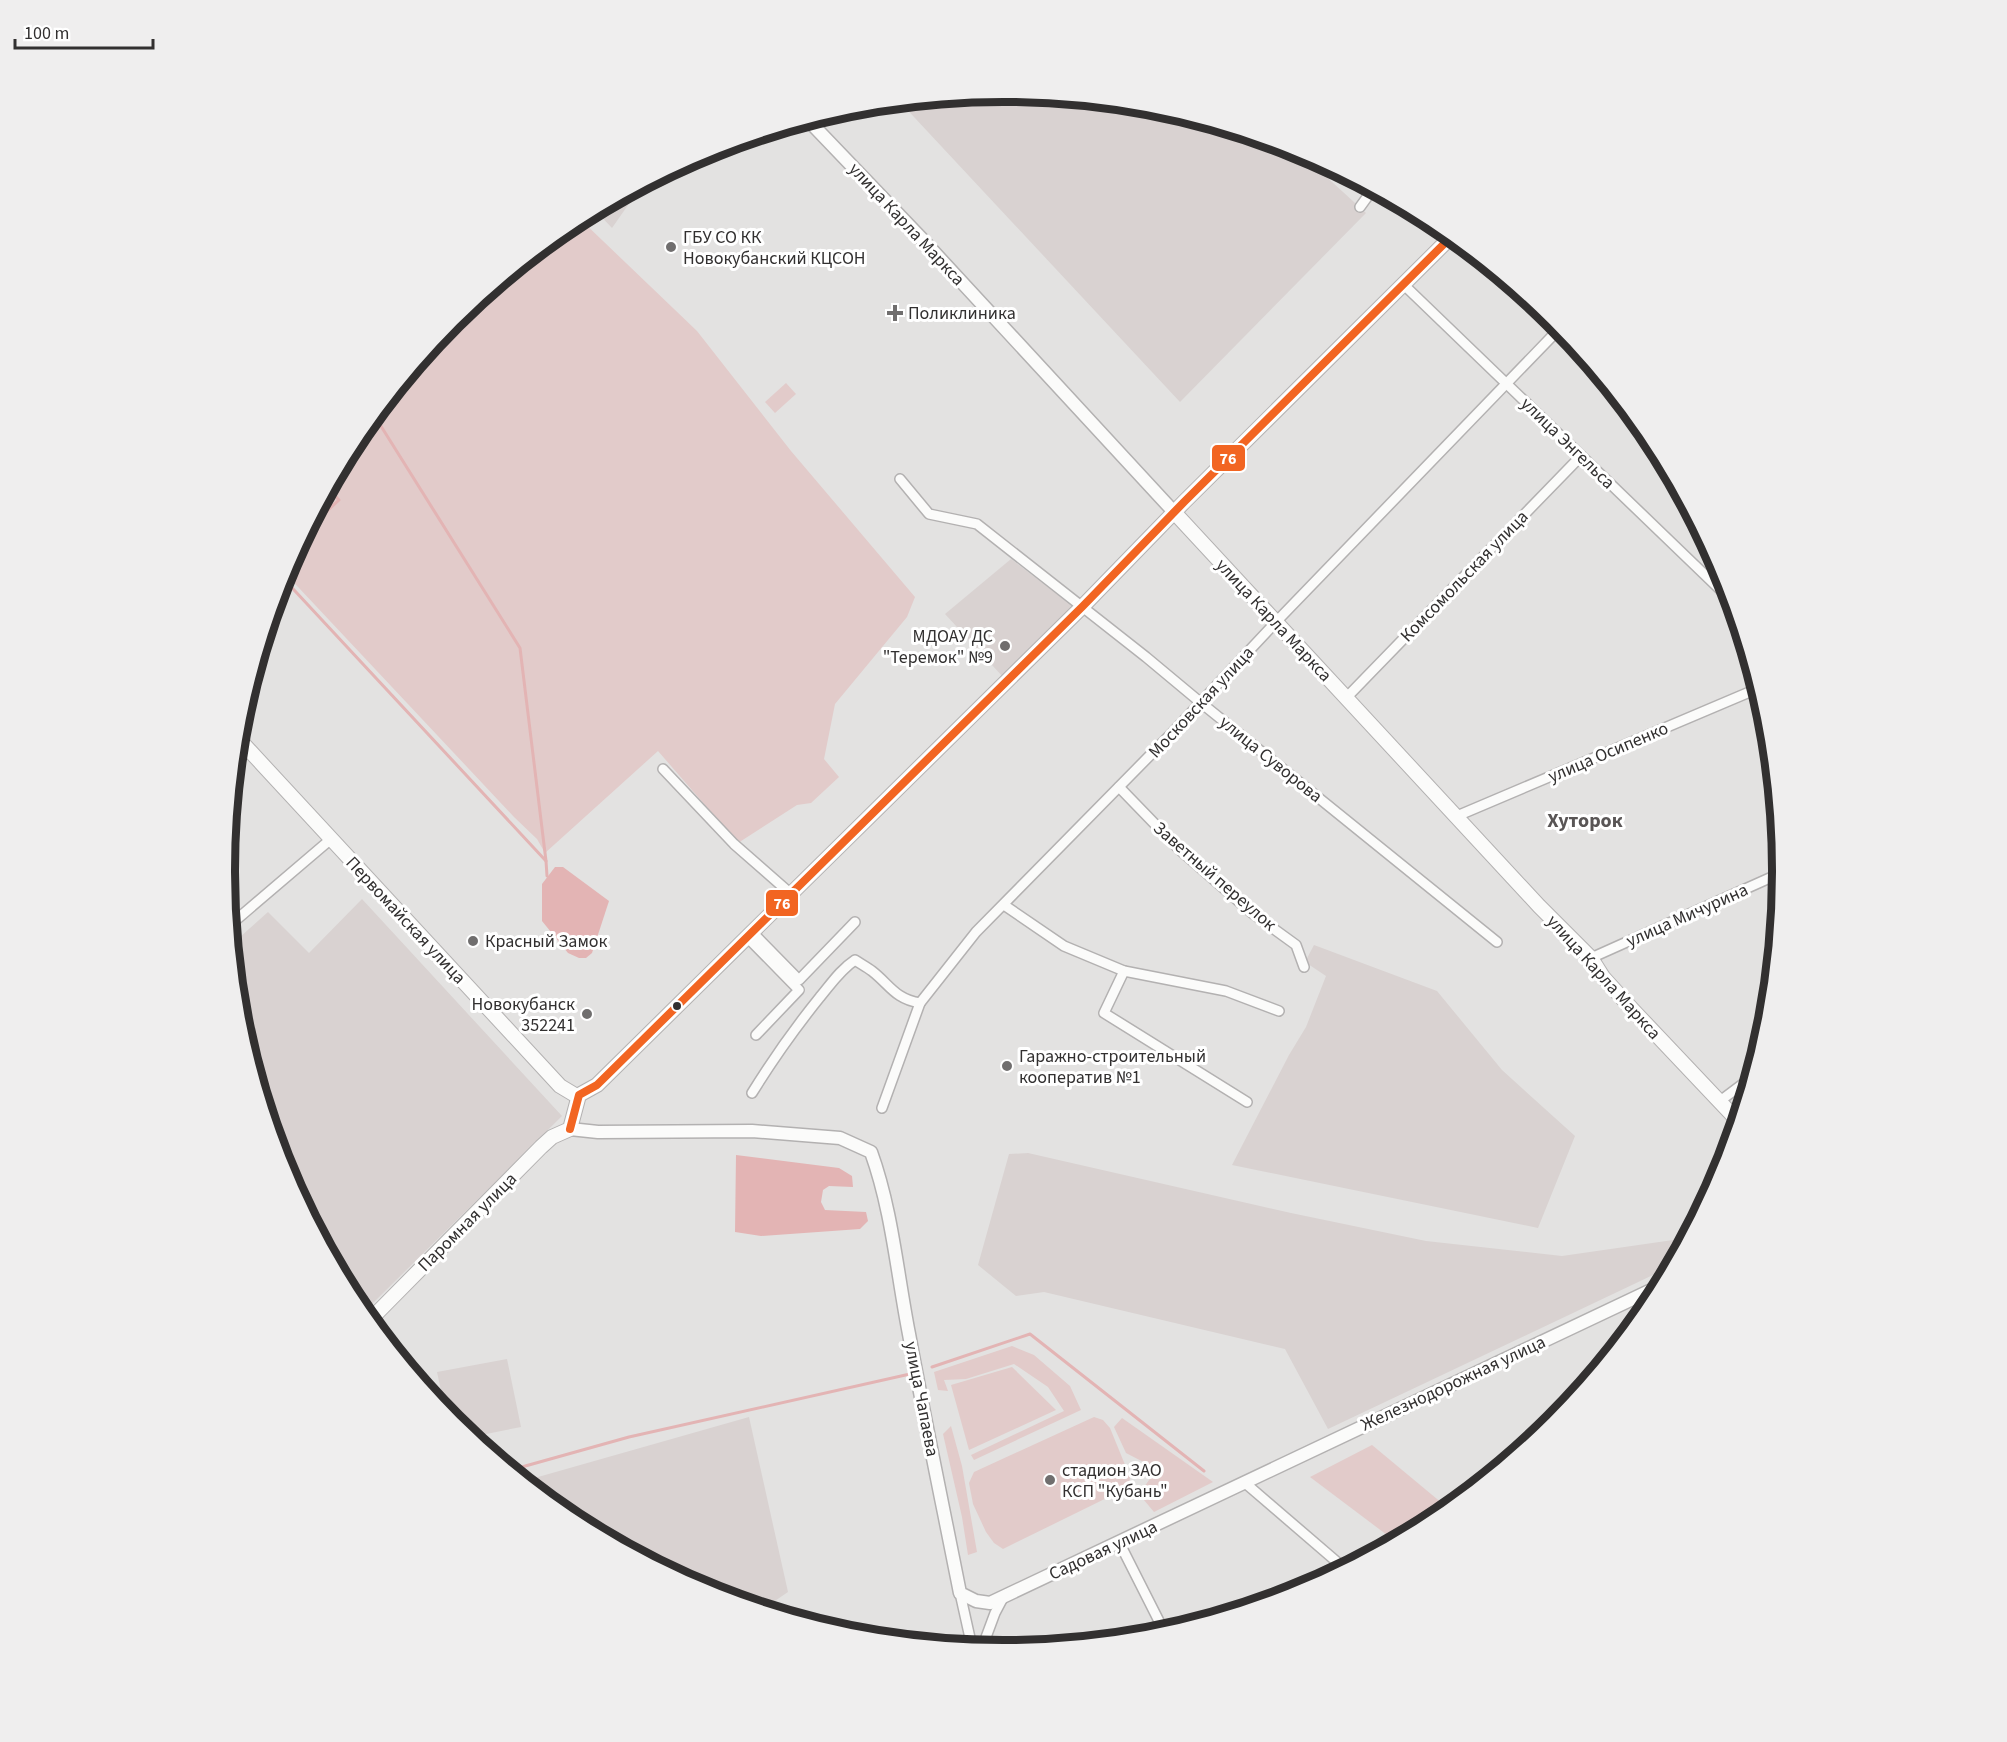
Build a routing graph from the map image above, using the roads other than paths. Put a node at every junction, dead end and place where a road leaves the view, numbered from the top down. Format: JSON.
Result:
{"nodes":[{"id":1,"x":814,"y":126,"type":"edge"},
{"id":2,"x":1369,"y":195,"type":"edge"},
{"id":3,"x":1360,"y":207,"type":"dead end"},
{"id":4,"x":1446,"y":242,"type":"edge"},
{"id":5,"x":1404,"y":285,"type":"junction"},
{"id":6,"x":1554,"y":334,"type":"edge"},
{"id":7,"x":1507,"y":384,"type":"junction"},
{"id":8,"x":1581,"y":456,"type":"junction"},
{"id":9,"x":900,"y":479,"type":"dead end"},
{"id":10,"x":1174,"y":512,"type":"junction"},
{"id":11,"x":1718,"y":588,"type":"edge"},
{"id":12,"x":1083,"y":606,"type":"junction"},
{"id":13,"x":1275,"y":623,"type":"junction"},
{"id":14,"x":1751,"y":691,"type":"edge"},
{"id":15,"x":1347,"y":697,"type":"junction"},
{"id":16,"x":1200,"y":702,"type":"junction"},
{"id":17,"x":245,"y":746,"type":"edge"},
{"id":18,"x":663,"y":769,"type":"dead end"},
{"id":19,"x":1119,"y":787,"type":"junction"},
{"id":20,"x":1457,"y":816,"type":"junction"},
{"id":21,"x":331,"y":839,"type":"junction"},
{"id":22,"x":1772,"y":877,"type":"edge"},
{"id":23,"x":791,"y":894,"type":"junction"},
{"id":24,"x":1004,"y":905,"type":"junction"},
{"id":25,"x":236,"y":921,"type":"edge"},
{"id":26,"x":855,"y":922,"type":"dead end"},
{"id":27,"x":749,"y":934,"type":"junction"},
{"id":28,"x":1497,"y":942,"type":"dead end"},
{"id":29,"x":1591,"y":958,"type":"junction"},
{"id":30,"x":1304,"y":967,"type":"dead end"},
{"id":31,"x":1124,"y":971,"type":"junction"},
{"id":32,"x":920,"y":1002,"type":"junction"},
{"id":33,"x":1279,"y":1011,"type":"dead end"},
{"id":34,"x":756,"y":1035,"type":"dead end"},
{"id":35,"x":1742,"y":1085,"type":"edge"},
{"id":36,"x":753,"y":1093,"type":"dead end"},
{"id":37,"x":579,"y":1095,"type":"junction"},
{"id":38,"x":1720,"y":1101,"type":"junction"},
{"id":39,"x":1247,"y":1102,"type":"dead end"},
{"id":40,"x":882,"y":1108,"type":"dead end"},
{"id":41,"x":1733,"y":1115,"type":"edge"},
{"id":42,"x":570,"y":1129,"type":"junction"},
{"id":43,"x":1647,"y":1291,"type":"edge"},
{"id":44,"x":376,"y":1314,"type":"edge"},
{"id":45,"x":1244,"y":1482,"type":"junction"},
{"id":46,"x":1119,"y":1542,"type":"junction"},
{"id":47,"x":1339,"y":1563,"type":"edge"},
{"id":48,"x":960,"y":1593,"type":"junction"},
{"id":49,"x":1004,"y":1596,"type":"junction"},
{"id":50,"x":1160,"y":1624,"type":"edge"},
{"id":51,"x":970,"y":1639,"type":"edge"},
{"id":52,"x":985,"y":1639,"type":"edge"}],
"edges":[{"from":1,"to":10,"type":"street","name":"улица Карла Маркса"},
{"from":2,"to":3,"type":"street"},
{"from":4,"to":5,"type":"main road"},
{"from":5,"to":7,"type":"street","name":"улица Энгельса"},
{"from":5,"to":10,"type":"main road"},
{"from":6,"to":7,"type":"street","name":"Московская улица"},
{"from":7,"to":8,"type":"street","name":"улица Энгельса"},
{"from":7,"to":13,"type":"street","name":"Московская улица"},
{"from":8,"to":11,"type":"street","name":"улица Энгельса"},
{"from":8,"to":15,"type":"street","name":"Комсомольская улица"},
{"from":9,"to":12,"type":"street","name":"улица Суворова"},
{"from":10,"to":12,"type":"main road"},
{"from":10,"to":13,"type":"main road","name":"улица Карла Маркса"},
{"from":12,"to":16,"type":"street","name":"улица Суворова"},
{"from":12,"to":23,"type":"main road"},
{"from":13,"to":15,"type":"main road","name":"улица Карла Маркса"},
{"from":13,"to":16,"type":"street","name":"Московская улица"},
{"from":14,"to":20,"type":"street","name":"улица Осипенко"},
{"from":15,"to":20,"type":"main road","name":"улица Карла Маркса"},
{"from":16,"to":19,"type":"street","name":"Московская улица"},
{"from":16,"to":28,"type":"street","name":"улица Суворова"},
{"from":17,"to":21,"type":"main road","name":"Первомайская улица"},
{"from":18,"to":23,"type":"street"},
{"from":19,"to":24,"type":"street","name":"Московская улица"},
{"from":19,"to":30,"type":"street","name":"Заветный переулок"},
{"from":20,"to":29,"type":"main road","name":"улица Карла Маркса"},
{"from":21,"to":25,"type":"street"},
{"from":21,"to":37,"type":"main road","name":"Первомайская улица"},
{"from":22,"to":29,"type":"street","name":"улица Мичурина"},
{"from":23,"to":27,"type":"main road"},
{"from":24,"to":31,"type":"street"},
{"from":24,"to":32,"type":"street","name":"Московская улица"},
{"from":26,"to":27,"type":"street"},
{"from":27,"to":34,"type":"street"},
{"from":27,"to":37,"type":"main road"},
{"from":29,"to":38,"type":"main road","name":"улица Карла Маркса"},
{"from":31,"to":33,"type":"street"},
{"from":31,"to":39,"type":"street"},
{"from":32,"to":36,"type":"street"},
{"from":32,"to":40,"type":"street","name":"Московская улица"},
{"from":35,"to":38,"type":"street"},
{"from":37,"to":42,"type":"main road"},
{"from":38,"to":41,"type":"main road","name":"улица Карла Маркса"},
{"from":42,"to":44,"type":"main road","name":"Паромная улица"},
{"from":42,"to":48,"type":"street","name":"улица Чапаева"},
{"from":43,"to":45,"type":"street","name":"Железнодорожная улица"},
{"from":45,"to":46,"type":"street","name":"Садовая улица"},
{"from":45,"to":47,"type":"street"},
{"from":46,"to":49,"type":"street","name":"Садовая улица"},
{"from":46,"to":50,"type":"street"},
{"from":48,"to":49,"type":"street","name":"Садовая улица"},
{"from":48,"to":51,"type":"street","name":"улица Чапаева"},
{"from":49,"to":52,"type":"street"}]}
